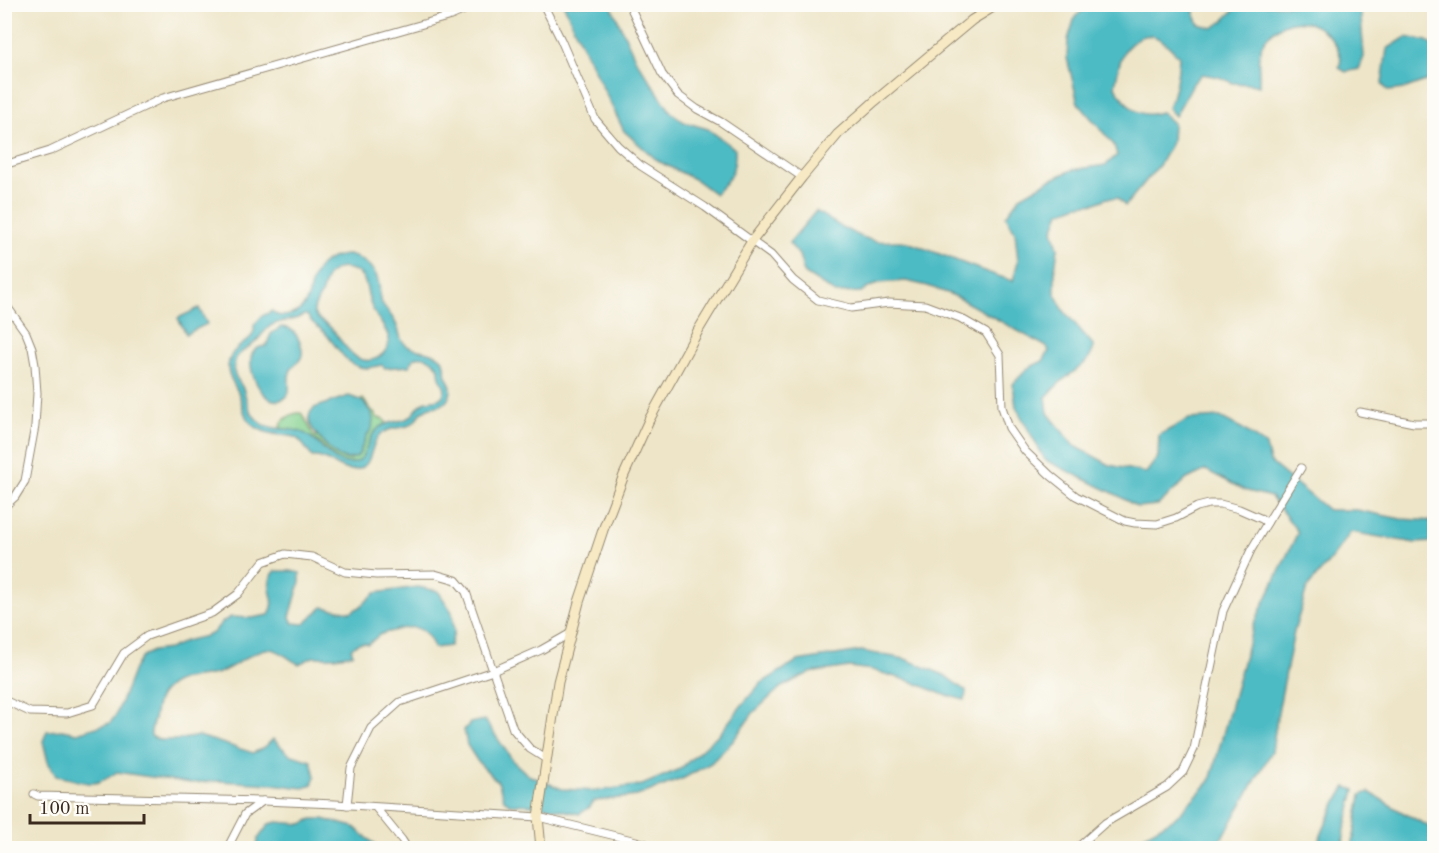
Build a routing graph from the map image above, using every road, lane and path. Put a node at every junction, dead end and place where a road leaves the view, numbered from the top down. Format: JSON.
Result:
{"nodes":[{"id":1,"x":477,"y":4,"type":"edge"},
{"id":2,"x":543,"y":4,"type":"edge"},
{"id":3,"x":629,"y":4,"type":"edge"},
{"id":4,"x":998,"y":4,"type":"edge"},
{"id":5,"x":4,"y":165,"type":"edge"},
{"id":6,"x":802,"y":177,"type":"junction"},
{"id":7,"x":752,"y":241,"type":"junction"},
{"id":8,"x":4,"y":302,"type":"edge"},
{"id":9,"x":1360,"y":412,"type":"dead end"},
{"id":10,"x":1434,"y":423,"type":"edge"},
{"id":11,"x":1302,"y":468,"type":"dead end"},
{"id":12,"x":4,"y":507,"type":"edge"},
{"id":13,"x":1267,"y":523,"type":"junction"},
{"id":14,"x":571,"y":633,"type":"junction"},
{"id":15,"x":493,"y":671,"type":"junction"},
{"id":16,"x":4,"y":700,"type":"edge"},
{"id":17,"x":546,"y":759,"type":"junction"},
{"id":18,"x":34,"y":794,"type":"dead end"},
{"id":19,"x":263,"y":801,"type":"junction"},
{"id":20,"x":347,"y":805,"type":"junction"},
{"id":21,"x":376,"y":807,"type":"junction"},
{"id":22,"x":538,"y":818,"type":"junction"},
{"id":23,"x":229,"y":849,"type":"edge"},
{"id":24,"x":407,"y":849,"type":"edge"},
{"id":25,"x":541,"y":849,"type":"edge"},
{"id":26,"x":660,"y":849,"type":"edge"},
{"id":27,"x":1077,"y":849,"type":"edge"}],
"edges":[{"from":1,"to":5,"type":"street"},
{"from":2,"to":7,"type":"street"},
{"from":3,"to":6,"type":"street"},
{"from":4,"to":6,"type":"street"},
{"from":6,"to":7,"type":"street"},
{"from":7,"to":13,"type":"street"},
{"from":7,"to":14,"type":"street"},
{"from":8,"to":12,"type":"street"},
{"from":9,"to":10,"type":"street"},
{"from":11,"to":13,"type":"street"},
{"from":13,"to":27,"type":"street"},
{"from":14,"to":15,"type":"street"},
{"from":14,"to":17,"type":"street"},
{"from":15,"to":16,"type":"street"},
{"from":15,"to":17,"type":"street"},
{"from":15,"to":20,"type":"street"},
{"from":17,"to":22,"type":"street"},
{"from":18,"to":19,"type":"street"},
{"from":19,"to":20,"type":"street"},
{"from":19,"to":23,"type":"street"},
{"from":20,"to":21,"type":"street"},
{"from":21,"to":22,"type":"street"},
{"from":21,"to":24,"type":"street"},
{"from":22,"to":25,"type":"street"},
{"from":22,"to":26,"type":"street"}]}
